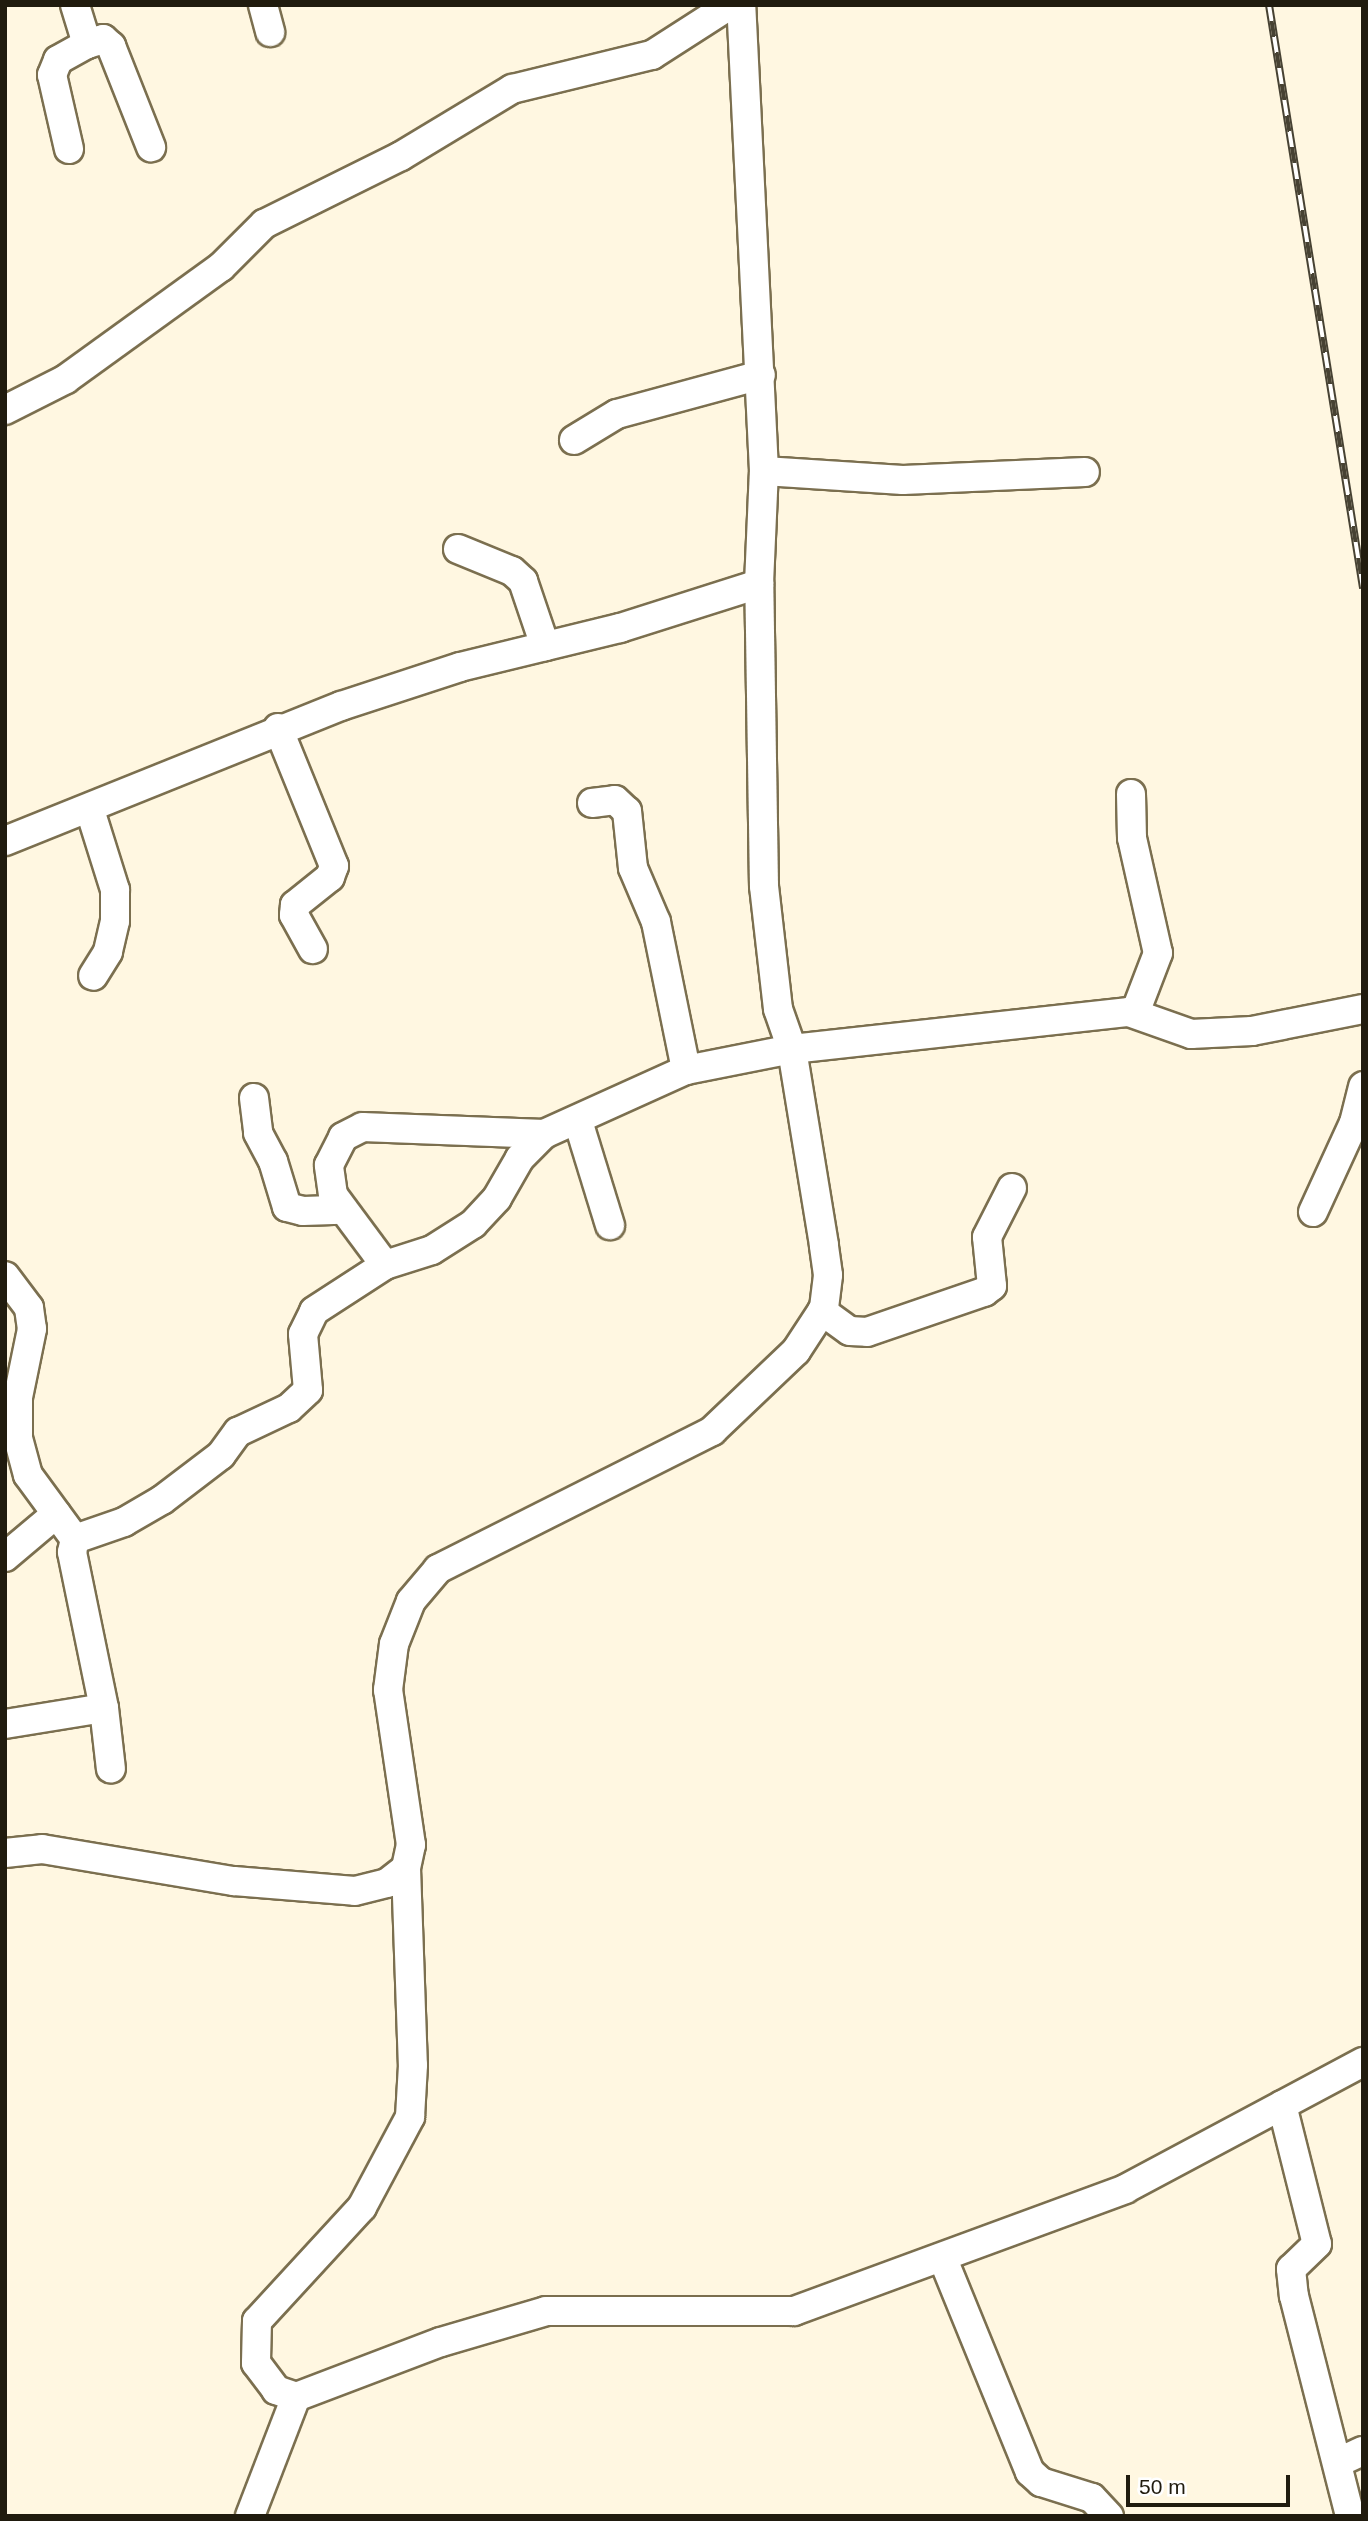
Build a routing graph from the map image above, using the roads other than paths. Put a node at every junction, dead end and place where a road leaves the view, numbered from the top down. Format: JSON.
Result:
{"nodes":[{"id":1,"x":75,"y":5,"type":"edge"},
{"id":2,"x":263,"y":5,"type":"edge"},
{"id":3,"x":730,"y":5,"type":"edge"},
{"id":4,"x":741,"y":5,"type":"edge"},
{"id":5,"x":271,"y":32,"type":"dead end"},
{"id":6,"x":87,"y":44,"type":"junction"},
{"id":7,"x":151,"y":147,"type":"dead end"},
{"id":8,"x":69,"y":149,"type":"dead end"},
{"id":9,"x":761,"y":375,"type":"junction"},
{"id":10,"x":5,"y":410,"type":"edge"},
{"id":11,"x":574,"y":439,"type":"dead end"},
{"id":12,"x":765,"y":471,"type":"junction"},
{"id":13,"x":1085,"y":471,"type":"dead end"},
{"id":14,"x":458,"y":549,"type":"dead end"},
{"id":15,"x":760,"y":584,"type":"junction"},
{"id":16,"x":545,"y":646,"type":"junction"},
{"id":17,"x":278,"y":728,"type":"junction"},
{"id":18,"x":1131,"y":794,"type":"dead end"},
{"id":19,"x":592,"y":803,"type":"dead end"},
{"id":20,"x":90,"y":810,"type":"junction"},
{"id":21,"x":5,"y":841,"type":"edge"},
{"id":22,"x":313,"y":949,"type":"dead end"},
{"id":23,"x":93,"y":976,"type":"dead end"},
{"id":24,"x":1363,"y":1009,"type":"edge"},
{"id":25,"x":1135,"y":1013,"type":"junction"},
{"id":26,"x":792,"y":1049,"type":"junction"},
{"id":27,"x":686,"y":1070,"type":"junction"},
{"id":28,"x":1363,"y":1086,"type":"edge"},
{"id":29,"x":254,"y":1098,"type":"dead end"},
{"id":30,"x":578,"y":1121,"type":"junction"},
{"id":31,"x":544,"y":1134,"type":"junction"},
{"id":32,"x":1012,"y":1188,"type":"dead end"},
{"id":33,"x":341,"y":1210,"type":"junction"},
{"id":34,"x":1313,"y":1212,"type":"dead end"},
{"id":35,"x":610,"y":1225,"type":"dead end"},
{"id":36,"x":384,"y":1265,"type":"junction"},
{"id":37,"x":5,"y":1276,"type":"edge"},
{"id":38,"x":822,"y":1311,"type":"junction"},
{"id":39,"x":56,"y":1514,"type":"junction"},
{"id":40,"x":75,"y":1539,"type":"junction"},
{"id":41,"x":5,"y":1558,"type":"edge"},
{"id":42,"x":104,"y":1708,"type":"junction"},
{"id":43,"x":5,"y":1724,"type":"edge"},
{"id":44,"x":111,"y":1769,"type":"dead end"},
{"id":45,"x":5,"y":1853,"type":"edge"},
{"id":46,"x":406,"y":1868,"type":"junction"},
{"id":47,"x":1363,"y":2062,"type":"edge"},
{"id":48,"x":1282,"y":2105,"type":"junction"},
{"id":49,"x":943,"y":2259,"type":"junction"},
{"id":50,"x":296,"y":2397,"type":"junction"},
{"id":51,"x":1351,"y":2457,"type":"edge"},
{"id":52,"x":250,"y":2516,"type":"edge"},
{"id":53,"x":1109,"y":2516,"type":"edge"},
{"id":54,"x":1350,"y":2516,"type":"edge"}],
"edges":[{"from":1,"to":6,"type":"street"},
{"from":2,"to":5,"type":"street"},
{"from":3,"to":10,"type":"street"},
{"from":4,"to":9,"type":"street"},
{"from":6,"to":7,"type":"street"},
{"from":6,"to":8,"type":"street"},
{"from":9,"to":11,"type":"street"},
{"from":9,"to":12,"type":"street"},
{"from":12,"to":13,"type":"street"},
{"from":12,"to":15,"type":"street"},
{"from":14,"to":16,"type":"street"},
{"from":15,"to":16,"type":"street"},
{"from":15,"to":26,"type":"street"},
{"from":16,"to":17,"type":"street"},
{"from":17,"to":20,"type":"street"},
{"from":17,"to":22,"type":"street"},
{"from":18,"to":25,"type":"street"},
{"from":19,"to":27,"type":"street"},
{"from":20,"to":21,"type":"street"},
{"from":20,"to":23,"type":"street"},
{"from":24,"to":25,"type":"street"},
{"from":25,"to":26,"type":"street"},
{"from":26,"to":27,"type":"street"},
{"from":26,"to":38,"type":"street"},
{"from":27,"to":30,"type":"street"},
{"from":28,"to":34,"type":"street"},
{"from":29,"to":33,"type":"street"},
{"from":30,"to":31,"type":"street"},
{"from":30,"to":35,"type":"street"},
{"from":31,"to":33,"type":"street"},
{"from":31,"to":36,"type":"street"},
{"from":32,"to":38,"type":"street"},
{"from":33,"to":36,"type":"street"},
{"from":36,"to":40,"type":"street"},
{"from":37,"to":39,"type":"street"},
{"from":38,"to":46,"type":"street"},
{"from":39,"to":40,"type":"street"},
{"from":39,"to":41,"type":"street"},
{"from":40,"to":42,"type":"street"},
{"from":42,"to":43,"type":"street"},
{"from":42,"to":44,"type":"street"},
{"from":45,"to":46,"type":"street"},
{"from":46,"to":50,"type":"street"},
{"from":47,"to":48,"type":"street"},
{"from":48,"to":49,"type":"street"},
{"from":48,"to":51,"type":"street"},
{"from":49,"to":50,"type":"street"},
{"from":49,"to":53,"type":"street"},
{"from":50,"to":52,"type":"street"},
{"from":51,"to":54,"type":"street"}]}
